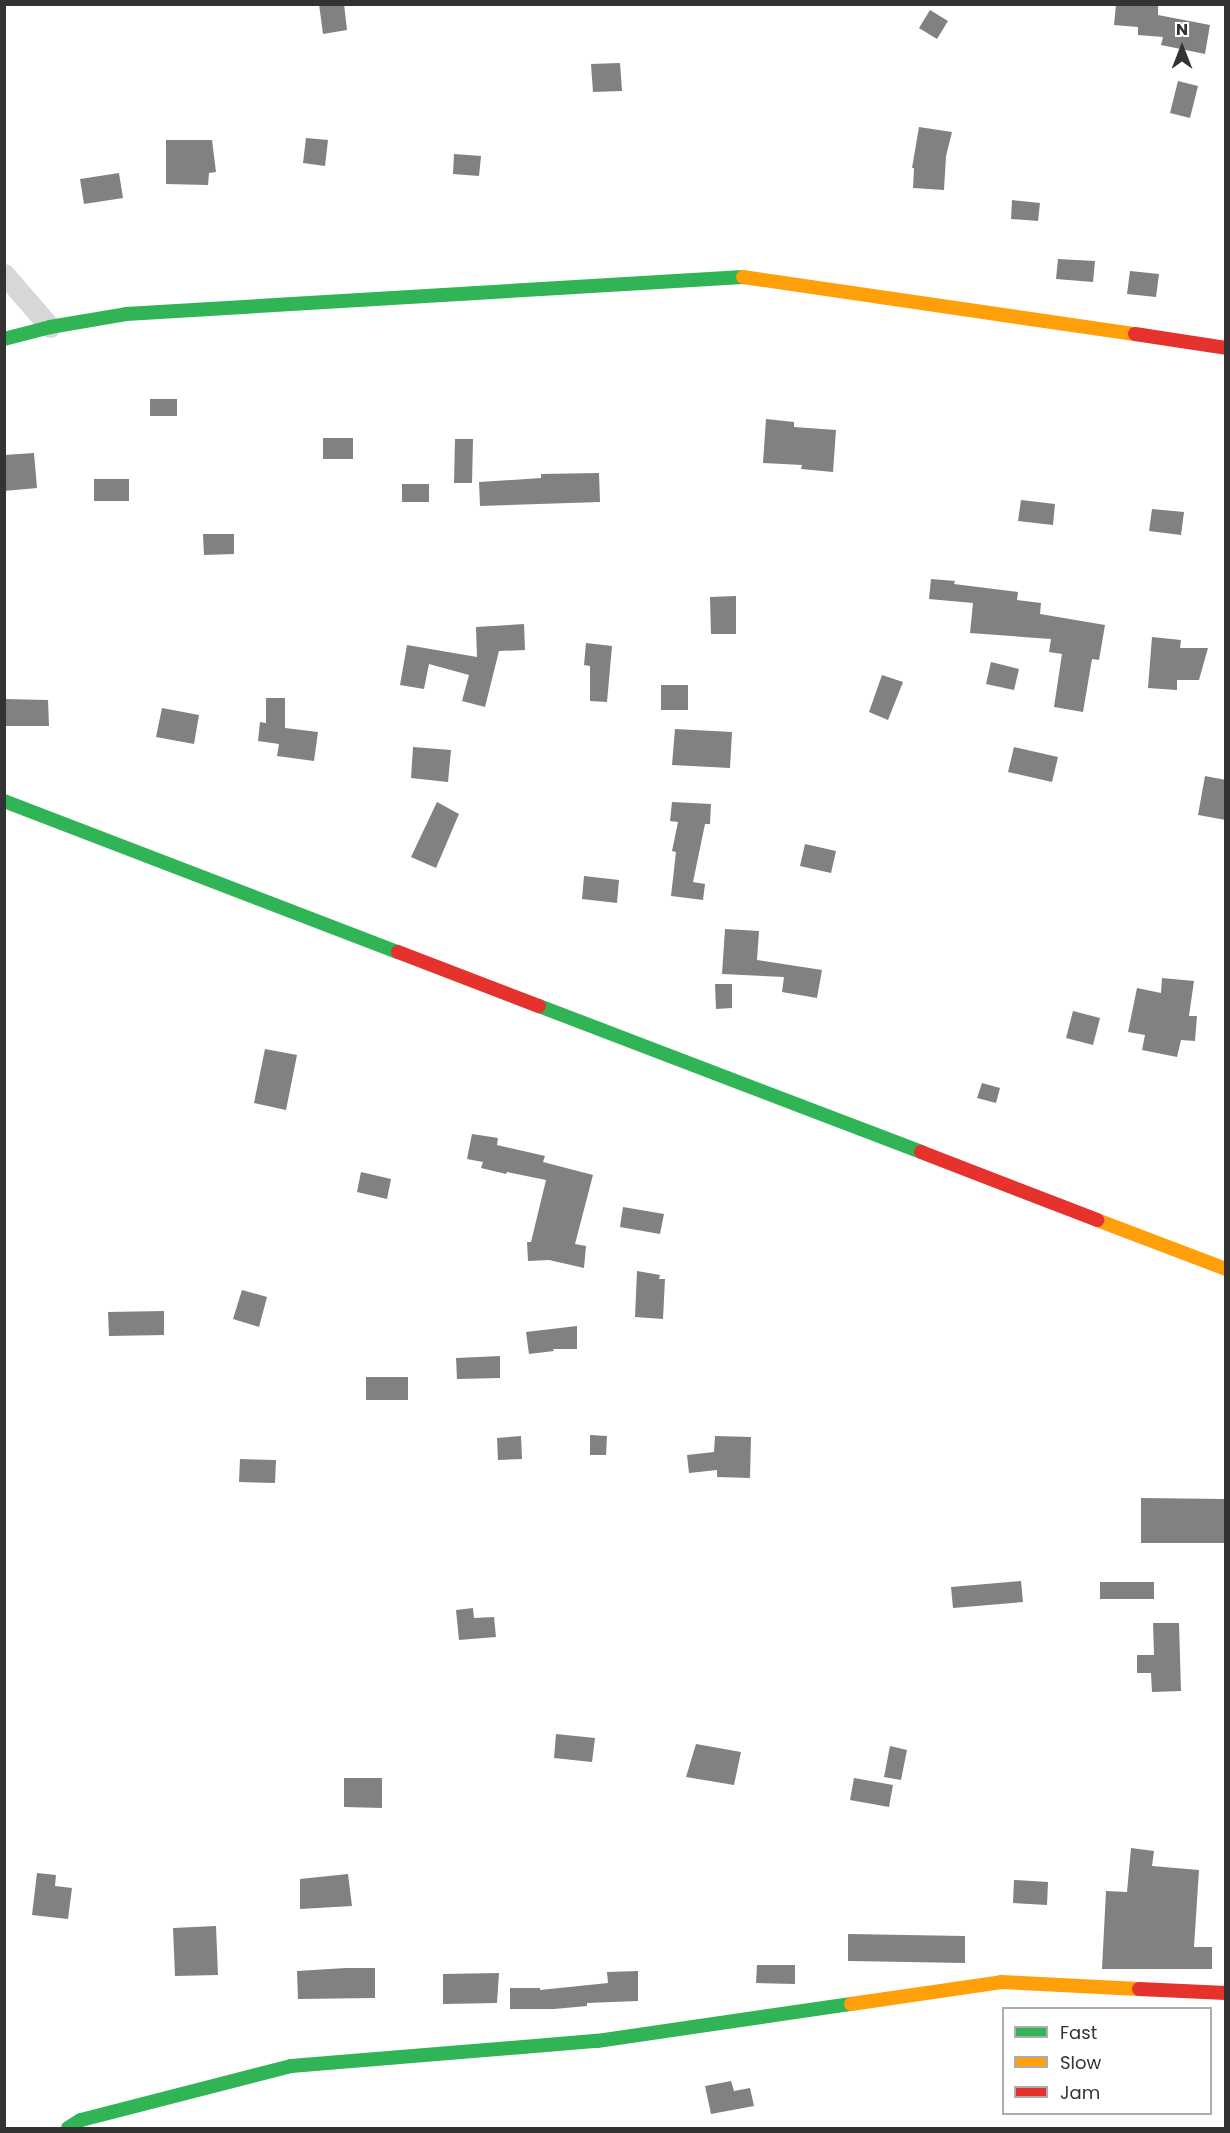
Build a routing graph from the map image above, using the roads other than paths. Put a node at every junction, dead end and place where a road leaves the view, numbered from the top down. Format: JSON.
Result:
{"nodes":[{"id":1,"x":4,"y":274,"type":"edge"},
{"id":2,"x":51,"y":327,"type":"junction"},
{"id":3,"x":4,"y":339,"type":"edge"},
{"id":4,"x":1226,"y":348,"type":"edge"},
{"id":5,"x":4,"y":801,"type":"edge"},
{"id":6,"x":1226,"y":1269,"type":"edge"},
{"id":7,"x":1226,"y":1993,"type":"edge"},
{"id":8,"x":68,"y":2128,"type":"edge"}],
"edges":[{"from":1,"to":2,"type":"street"},
{"from":2,"to":3,"type":"street"},
{"from":2,"to":4,"type":"street"},
{"from":5,"to":6,"type":"street"},
{"from":7,"to":8,"type":"street"}]}
